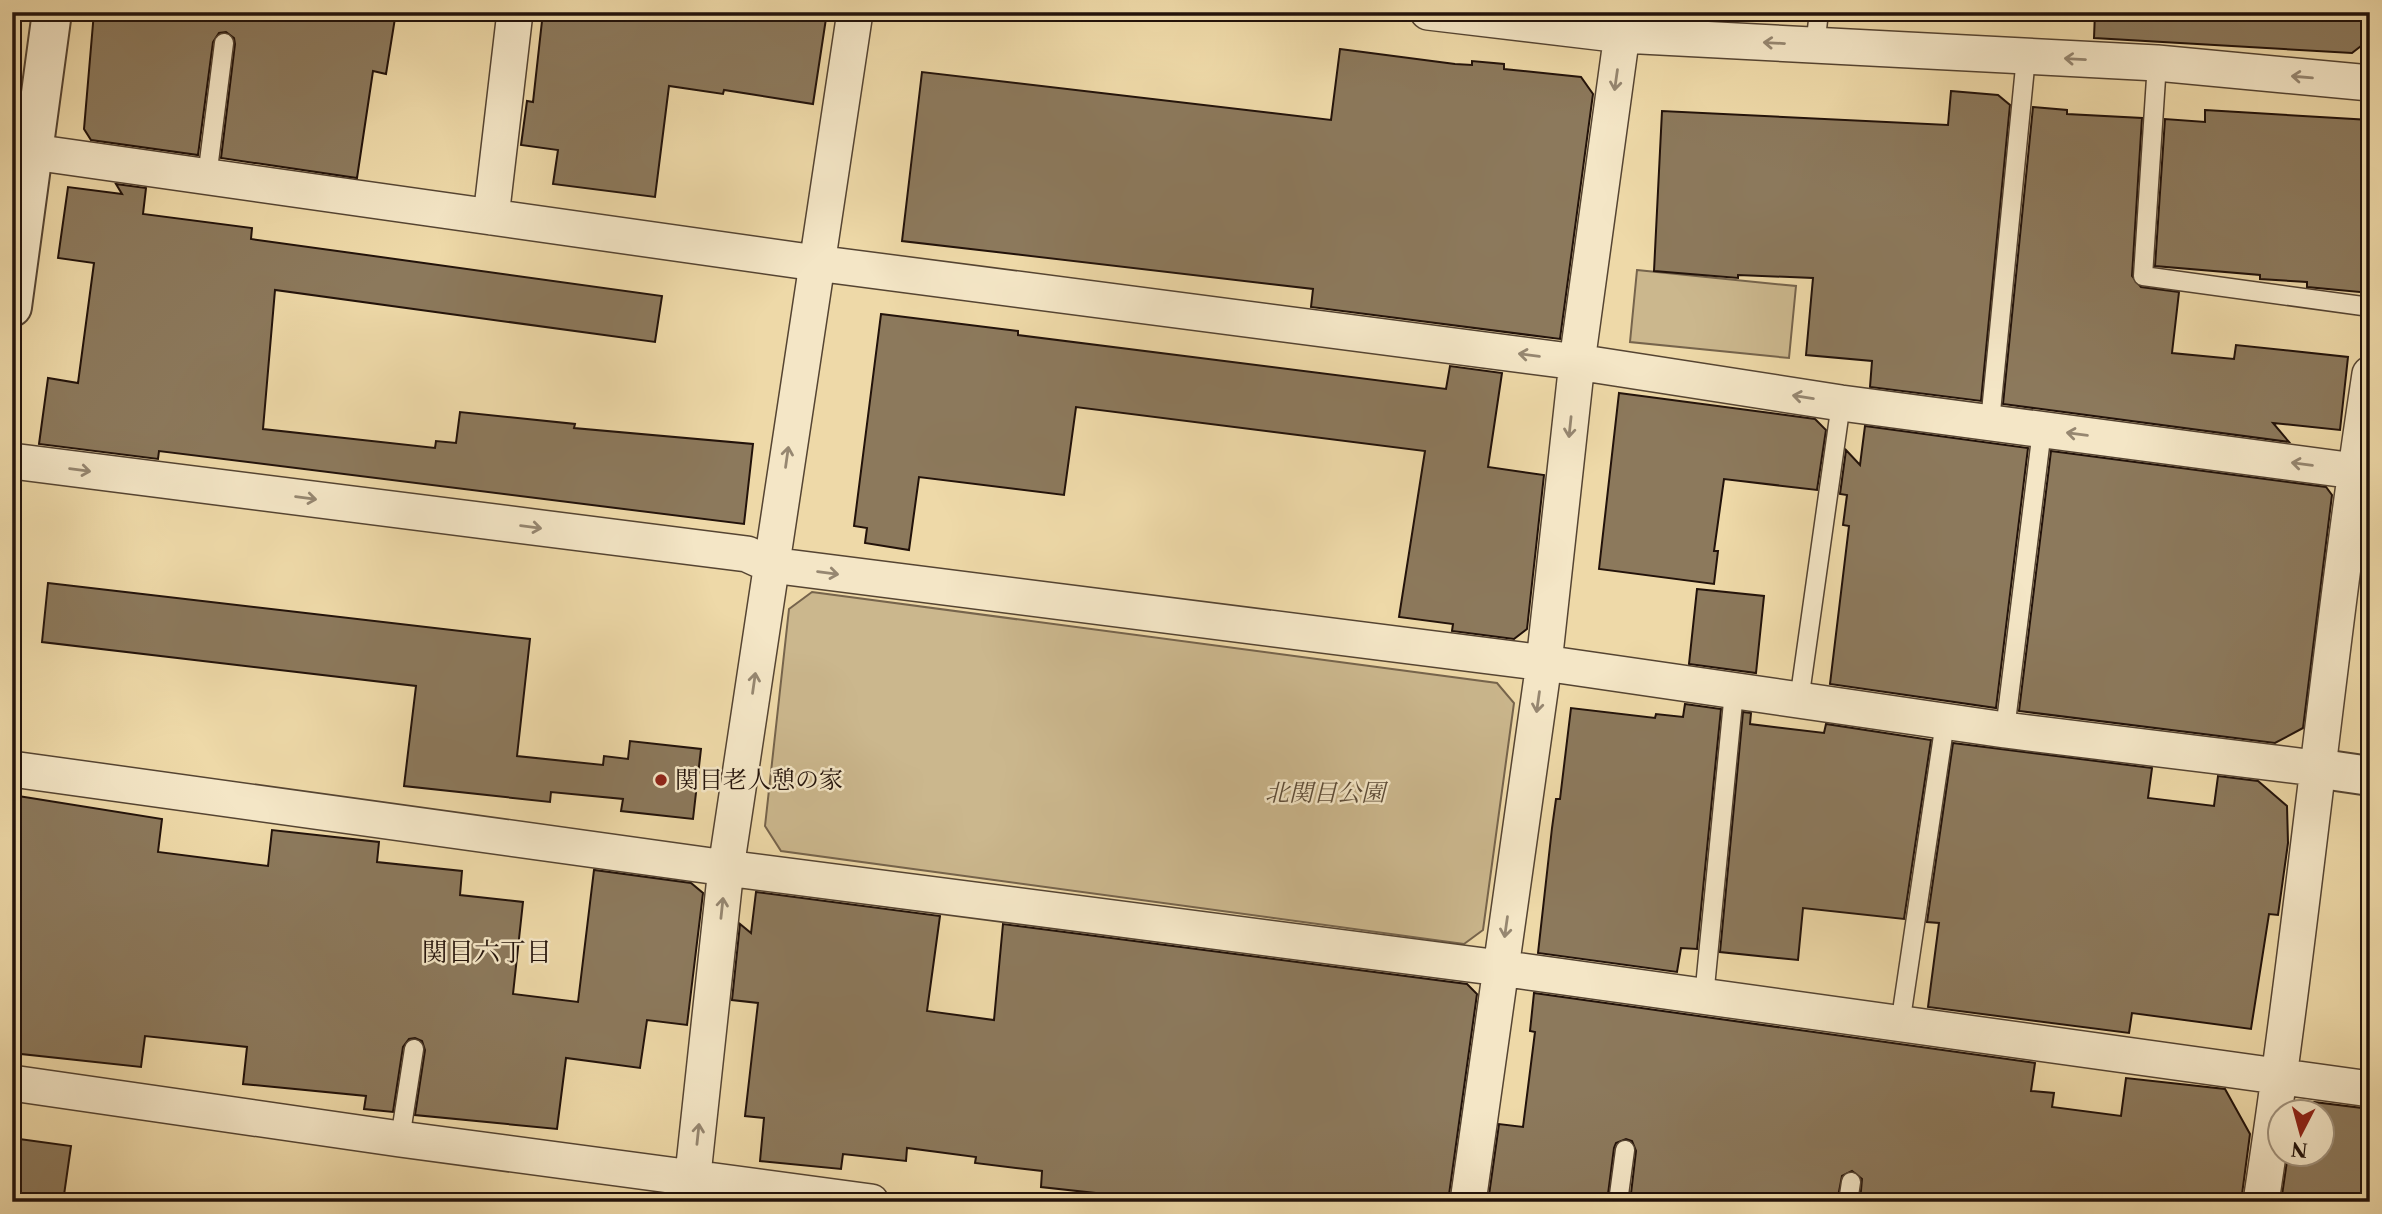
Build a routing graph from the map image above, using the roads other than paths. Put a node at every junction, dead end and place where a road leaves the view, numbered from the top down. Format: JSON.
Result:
{"nodes":[{"id":1,"x":52,"y":12,"type":"edge"},
{"id":2,"x":514,"y":12,"type":"edge"},
{"id":3,"x":855,"y":12,"type":"edge"},
{"id":4,"x":1428,"y":12,"type":"edge"},
{"id":5,"x":1623,"y":24,"type":"edge"},
{"id":6,"x":1817,"y":29,"type":"edge"},
{"id":7,"x":224,"y":43,"type":"dead end"},
{"id":8,"x":2026,"y":57,"type":"junction"},
{"id":9,"x":2157,"y":63,"type":"junction"},
{"id":10,"x":2370,"y":83,"type":"edge"},
{"id":11,"x":33,"y":152,"type":"junction"},
{"id":12,"x":206,"y":177,"type":"junction"},
{"id":13,"x":491,"y":217,"type":"junction"},
{"id":14,"x":816,"y":263,"type":"junction"},
{"id":15,"x":12,"y":307,"type":"edge"},
{"id":16,"x":2370,"y":307,"type":"edge"},
{"id":17,"x":1577,"y":362,"type":"junction"},
{"id":18,"x":2370,"y":374,"type":"edge"},
{"id":19,"x":1841,"y":403,"type":"junction"},
{"id":20,"x":1990,"y":422,"type":"junction"},
{"id":21,"x":2042,"y":430,"type":"junction"},
{"id":22,"x":12,"y":461,"type":"edge"},
{"id":23,"x":2362,"y":472,"type":"edge"},
{"id":24,"x":771,"y":565,"type":"junction"},
{"id":25,"x":1544,"y":663,"type":"junction"},
{"id":26,"x":1734,"y":692,"type":"junction"},
{"id":27,"x":1799,"y":701,"type":"junction"},
{"id":28,"x":1945,"y":722,"type":"junction"},
{"id":29,"x":2004,"y":730,"type":"junction"},
{"id":30,"x":2315,"y":768,"type":"junction"},
{"id":31,"x":12,"y":769,"type":"edge"},
{"id":32,"x":2370,"y":776,"type":"edge"},
{"id":33,"x":726,"y":868,"type":"junction"},
{"id":34,"x":1500,"y":968,"type":"junction"},
{"id":35,"x":1704,"y":997,"type":"junction"},
{"id":36,"x":1900,"y":1025,"type":"junction"},
{"id":37,"x":414,"y":1049,"type":"dead end"},
{"id":38,"x":2280,"y":1078,"type":"junction"},
{"id":39,"x":12,"y":1083,"type":"edge"},
{"id":40,"x":2370,"y":1089,"type":"edge"},
{"id":41,"x":400,"y":1139,"type":"junction"},
{"id":42,"x":1625,"y":1150,"type":"dead end"},
{"id":43,"x":1851,"y":1182,"type":"dead end"},
{"id":44,"x":691,"y":1189,"type":"edge"},
{"id":45,"x":871,"y":1202,"type":"edge"},
{"id":46,"x":1468,"y":1202,"type":"edge"},
{"id":47,"x":1618,"y":1202,"type":"edge"},
{"id":48,"x":1848,"y":1202,"type":"edge"},
{"id":49,"x":2261,"y":1202,"type":"edge"}],
"edges":[{"from":1,"to":11,"type":"street"},
{"from":2,"to":13,"type":"street"},
{"from":3,"to":14,"type":"street"},
{"from":4,"to":5,"type":"street"},
{"from":6,"to":5,"type":"street","one_way":true},
{"from":5,"to":17,"type":"street","one_way":true},
{"from":6,"to":8,"type":"street"},
{"from":7,"to":12,"type":"lane"},
{"from":9,"to":8,"type":"street","one_way":true},
{"from":8,"to":20,"type":"lane"},
{"from":10,"to":9,"type":"street","one_way":true},
{"from":9,"to":16,"type":"lane"},
{"from":11,"to":12,"type":"street"},
{"from":11,"to":15,"type":"street"},
{"from":12,"to":13,"type":"street"},
{"from":13,"to":14,"type":"street"},
{"from":17,"to":14,"type":"street","one_way":true},
{"from":24,"to":14,"type":"street","one_way":true},
{"from":19,"to":17,"type":"street","one_way":true},
{"from":17,"to":25,"type":"street","one_way":true},
{"from":18,"to":23,"type":"street"},
{"from":19,"to":20,"type":"street"},
{"from":19,"to":27,"type":"lane"},
{"from":20,"to":21,"type":"street"},
{"from":23,"to":21,"type":"street","one_way":true},
{"from":21,"to":29,"type":"lane"},
{"from":22,"to":24,"type":"street","one_way":true},
{"from":23,"to":30,"type":"street"},
{"from":24,"to":25,"type":"street","one_way":true},
{"from":33,"to":24,"type":"street","one_way":true},
{"from":25,"to":26,"type":"street"},
{"from":25,"to":34,"type":"street","one_way":true},
{"from":26,"to":27,"type":"street"},
{"from":26,"to":35,"type":"lane"},
{"from":27,"to":28,"type":"street"},
{"from":28,"to":29,"type":"street"},
{"from":28,"to":36,"type":"lane"},
{"from":29,"to":30,"type":"street"},
{"from":30,"to":32,"type":"street"},
{"from":30,"to":38,"type":"street"},
{"from":31,"to":33,"type":"street"},
{"from":33,"to":34,"type":"street"},
{"from":44,"to":33,"type":"street","one_way":true},
{"from":34,"to":35,"type":"street"},
{"from":34,"to":46,"type":"street"},
{"from":35,"to":36,"type":"street"},
{"from":36,"to":38,"type":"street"},
{"from":37,"to":41,"type":"lane"},
{"from":38,"to":40,"type":"street"},
{"from":38,"to":49,"type":"street"},
{"from":39,"to":41,"type":"street"},
{"from":41,"to":44,"type":"street"},
{"from":42,"to":47,"type":"lane"},
{"from":43,"to":48,"type":"lane"},
{"from":44,"to":45,"type":"street"}]}
